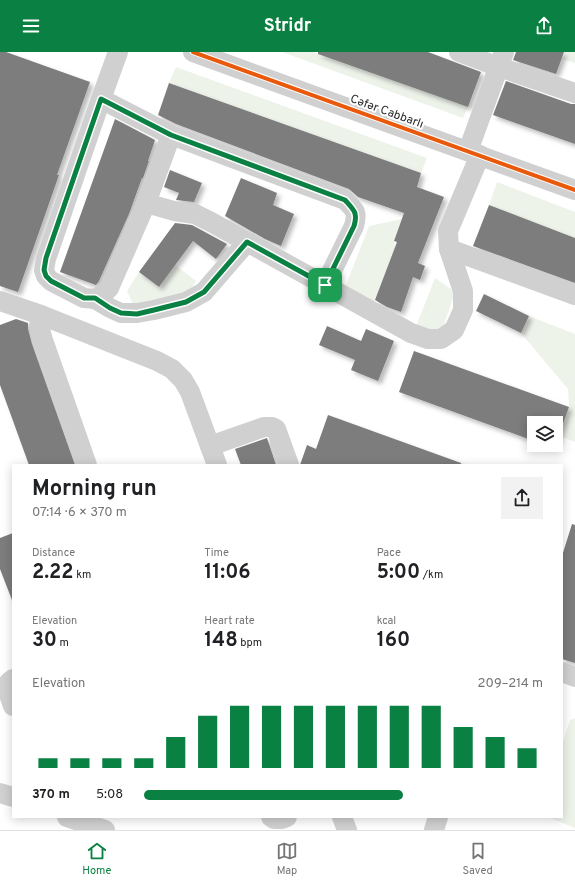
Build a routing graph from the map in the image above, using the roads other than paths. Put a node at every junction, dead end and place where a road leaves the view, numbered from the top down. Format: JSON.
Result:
{"nodes":[{"id":1,"x":118,"y":52,"type":"edge"},
{"id":2,"x":459,"y":52,"type":"edge"},
{"id":3,"x":198,"y":53,"type":"edge"},
{"id":4,"x":501,"y":59,"type":"edge"},
{"id":5,"x":575,"y":93,"type":"edge"},
{"id":6,"x":101,"y":99,"type":"junction"},
{"id":7,"x":171,"y":135,"type":"junction"},
{"id":8,"x":474,"y":153,"type":"junction"},
{"id":9,"x":575,"y":190,"type":"edge"},
{"id":10,"x":146,"y":204,"type":"junction"},
{"id":11,"x":247,"y":242,"type":"junction"},
{"id":12,"x":449,"y":249,"type":"junction"},
{"id":13,"x":325,"y":285,"type":"junction"},
{"id":14,"x":575,"y":295,"type":"edge"},
{"id":15,"x":95,"y":298,"type":"junction"},
{"id":16,"x":1,"y":303,"type":"edge"},
{"id":17,"x":41,"y":315,"type":"junction"},
{"id":18,"x":210,"y":446,"type":"junction"},
{"id":19,"x":87,"y":464,"type":"edge"},
{"id":20,"x":217,"y":464,"type":"edge"},
{"id":21,"x":289,"y":464,"type":"edge"},
{"id":22,"x":563,"y":672,"type":"edge"},
{"id":23,"x":575,"y":677,"type":"edge"},
{"id":24,"x":12,"y":680,"type":"edge"},
{"id":25,"x":12,"y":703,"type":"edge"},
{"id":26,"x":0,"y":793,"type":"edge"},
{"id":27,"x":12,"y":798,"type":"edge"},
{"id":28,"x":272,"y":818,"type":"edge"},
{"id":29,"x":285,"y":818,"type":"edge"},
{"id":30,"x":342,"y":818,"type":"edge"},
{"id":31,"x":438,"y":818,"type":"edge"},
{"id":32,"x":76,"y":823,"type":"edge"},
{"id":33,"x":105,"y":830,"type":"edge"},
{"id":34,"x":347,"y":830,"type":"edge"},
{"id":35,"x":434,"y":830,"type":"edge"}],
"edges":[{"from":1,"to":6,"type":"street"},
{"from":2,"to":4,"type":"street"},
{"from":3,"to":8,"type":"street","name":"Cəfər Cabbarlı"},
{"from":4,"to":5,"type":"street"},
{"from":4,"to":8,"type":"street"},
{"from":6,"to":7,"type":"street"},
{"from":6,"to":15,"type":"street"},
{"from":7,"to":10,"type":"street"},
{"from":7,"to":13,"type":"street"},
{"from":8,"to":9,"type":"street","name":"Cəfər Cabbarlı"},
{"from":8,"to":12,"type":"street"},
{"from":10,"to":11,"type":"street"},
{"from":10,"to":15,"type":"street"},
{"from":11,"to":13,"type":"street"},
{"from":11,"to":15,"type":"street"},
{"from":12,"to":13,"type":"street"},
{"from":12,"to":14,"type":"street"},
{"from":16,"to":17,"type":"street"},
{"from":17,"to":18,"type":"street"},
{"from":17,"to":19,"type":"street"},
{"from":18,"to":20,"type":"street"},
{"from":18,"to":21,"type":"street"},
{"from":22,"to":23,"type":"street"},
{"from":24,"to":25,"type":"street"},
{"from":26,"to":27,"type":"street"},
{"from":28,"to":29,"type":"street"},
{"from":30,"to":34,"type":"street"},
{"from":31,"to":35,"type":"street"},
{"from":32,"to":33,"type":"street"}]}
